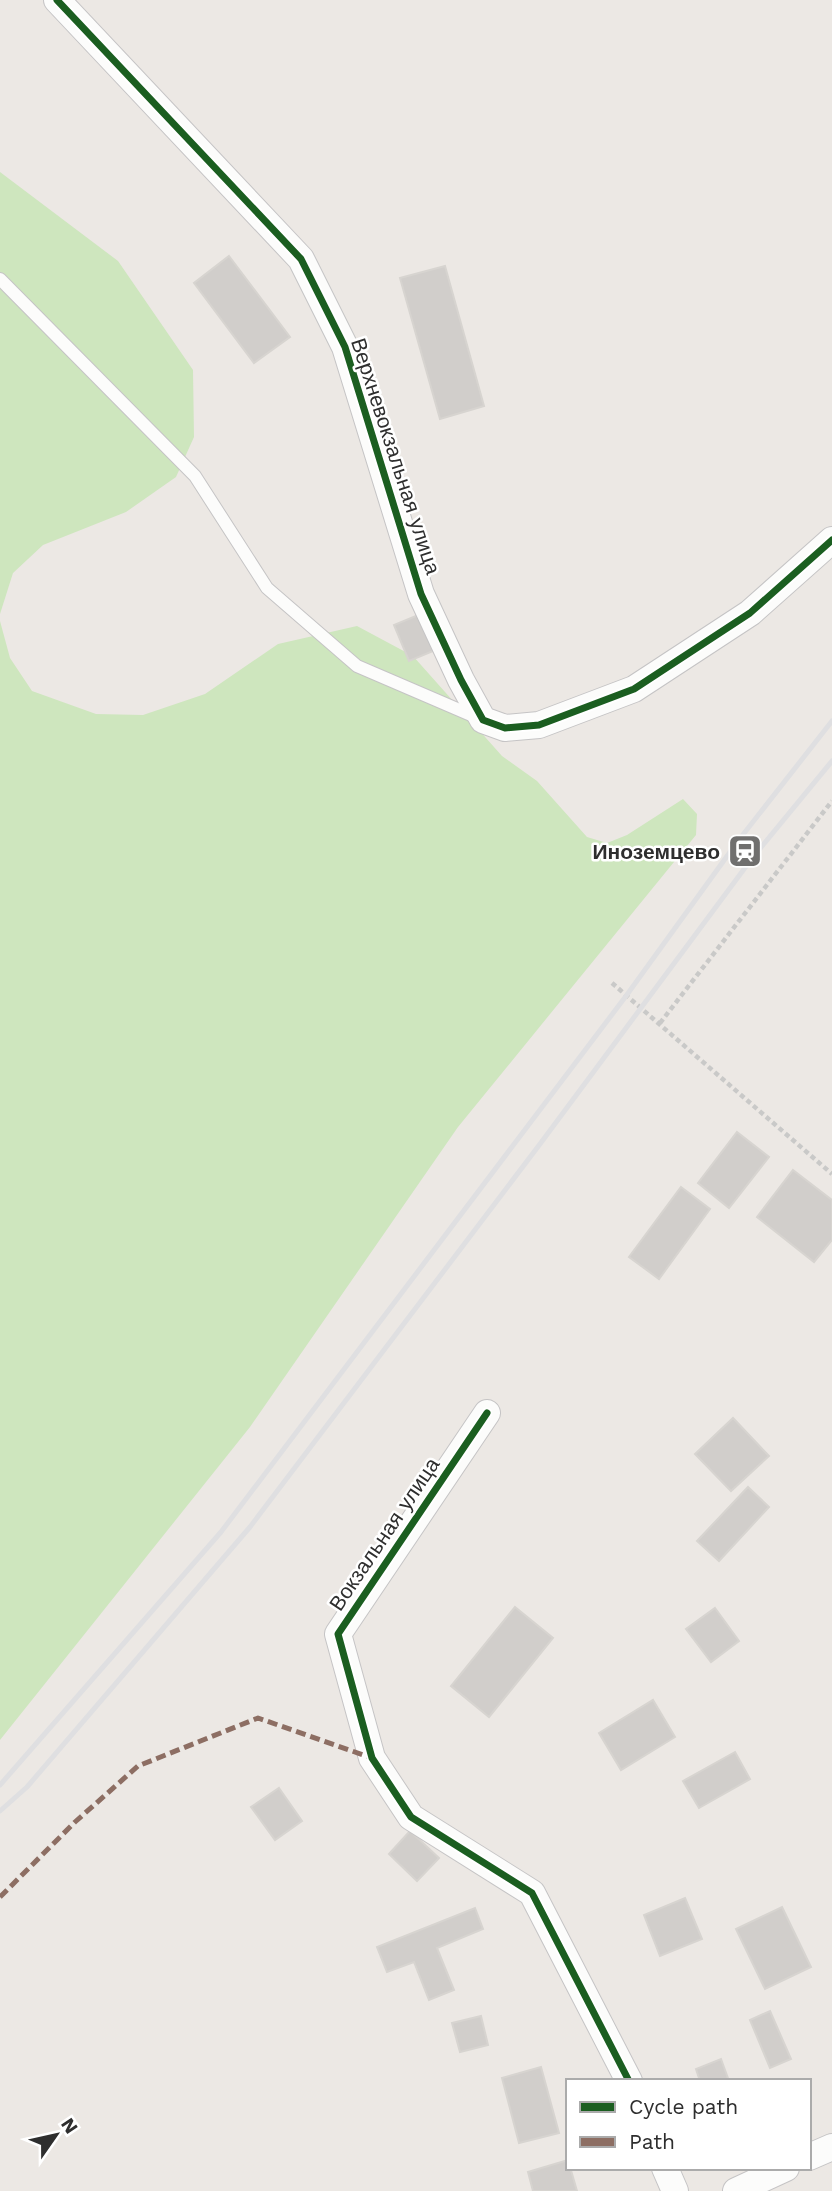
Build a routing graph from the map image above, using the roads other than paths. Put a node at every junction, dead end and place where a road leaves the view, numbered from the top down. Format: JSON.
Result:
{"nodes":[{"id":1,"x":57,"y":0,"type":"edge"},
{"id":2,"x":0,"y":279,"type":"edge"},
{"id":3,"x":832,"y":540,"type":"edge"},
{"id":4,"x":483,"y":720,"type":"junction"},
{"id":5,"x":487,"y":1413,"type":"dead end"},
{"id":6,"x":628,"y":2079,"type":"edge"},
{"id":7,"x":832,"y":2147,"type":"edge"},
{"id":8,"x":811,"y":2156,"type":"edge"},
{"id":9,"x":666,"y":2170,"type":"edge"},
{"id":10,"x":782,"y":2170,"type":"edge"},
{"id":11,"x":675,"y":2191,"type":"edge"},
{"id":12,"x":736,"y":2191,"type":"edge"}],
"edges":[{"from":1,"to":4,"type":"street","name":"Верхневокзальная улица"},
{"from":2,"to":4,"type":"lane"},
{"from":3,"to":4,"type":"street"},
{"from":5,"to":6,"type":"street","name":"Вокзальная улица"},
{"from":7,"to":8,"type":"street"},
{"from":9,"to":11,"type":"street"},
{"from":10,"to":12,"type":"street"}]}
